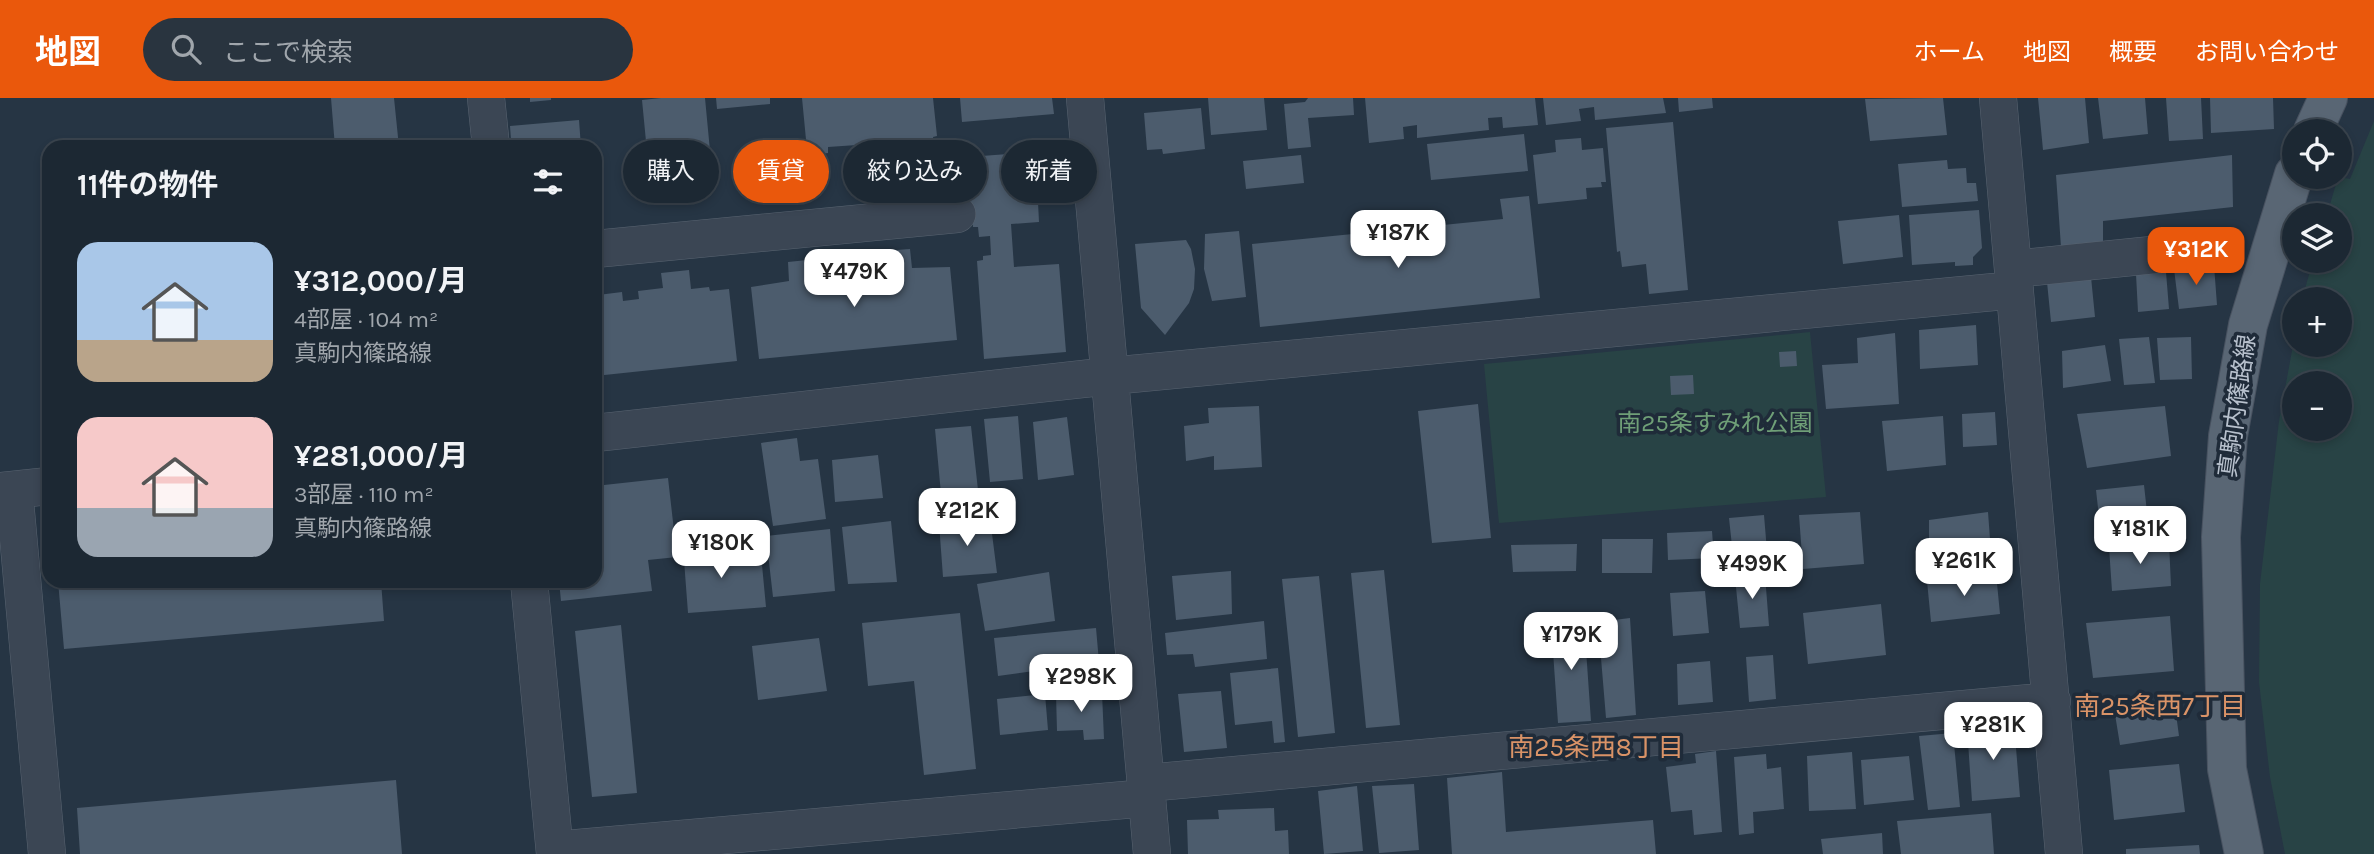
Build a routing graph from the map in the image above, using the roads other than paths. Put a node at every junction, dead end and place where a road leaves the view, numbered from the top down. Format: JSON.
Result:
{"nodes":[{"id":1,"x":486,"y":98,"type":"edge"},
{"id":2,"x":1085,"y":98,"type":"edge"},
{"id":3,"x":1998,"y":98,"type":"edge"},
{"id":4,"x":2328,"y":98,"type":"edge"},
{"id":5,"x":2318,"y":119,"type":"edge"},
{"id":6,"x":490,"y":140,"type":"edge"},
{"id":7,"x":2289,"y":189,"type":"edge"},
{"id":8,"x":957,"y":214,"type":"dead end"},
{"id":9,"x":602,"y":248,"type":"edge"},
{"id":10,"x":2211,"y":249,"type":"dead end"},
{"id":11,"x":2014,"y":279,"type":"junction"},
{"id":12,"x":1110,"y":376,"type":"junction"},
{"id":13,"x":602,"y":432,"type":"edge"},
{"id":14,"x":21,"y":489,"type":"edge"},
{"id":15,"x":530,"y":588,"type":"edge"},
{"id":16,"x":2052,"y":701,"type":"junction"},
{"id":17,"x":1147,"y":790,"type":"junction"},
{"id":18,"x":555,"y":852,"type":"edge"},
{"id":19,"x":47,"y":854,"type":"edge"},
{"id":20,"x":1152,"y":854,"type":"edge"},
{"id":21,"x":2064,"y":854,"type":"edge"},
{"id":22,"x":2244,"y":854,"type":"edge"}],
"edges":[{"from":1,"to":6,"type":"street"},
{"from":2,"to":12,"type":"street"},
{"from":3,"to":11,"type":"street"},
{"from":4,"to":5,"type":"main road"},
{"from":7,"to":22,"type":"main road","name":"真駒内篠路線"},
{"from":8,"to":9,"type":"street"},
{"from":10,"to":11,"type":"street"},
{"from":11,"to":12,"type":"street"},
{"from":11,"to":16,"type":"street"},
{"from":12,"to":13,"type":"street"},
{"from":12,"to":17,"type":"street"},
{"from":14,"to":19,"type":"street"},
{"from":15,"to":18,"type":"street"},
{"from":16,"to":17,"type":"street"},
{"from":16,"to":21,"type":"street"},
{"from":17,"to":18,"type":"street"},
{"from":17,"to":20,"type":"street"}]}
